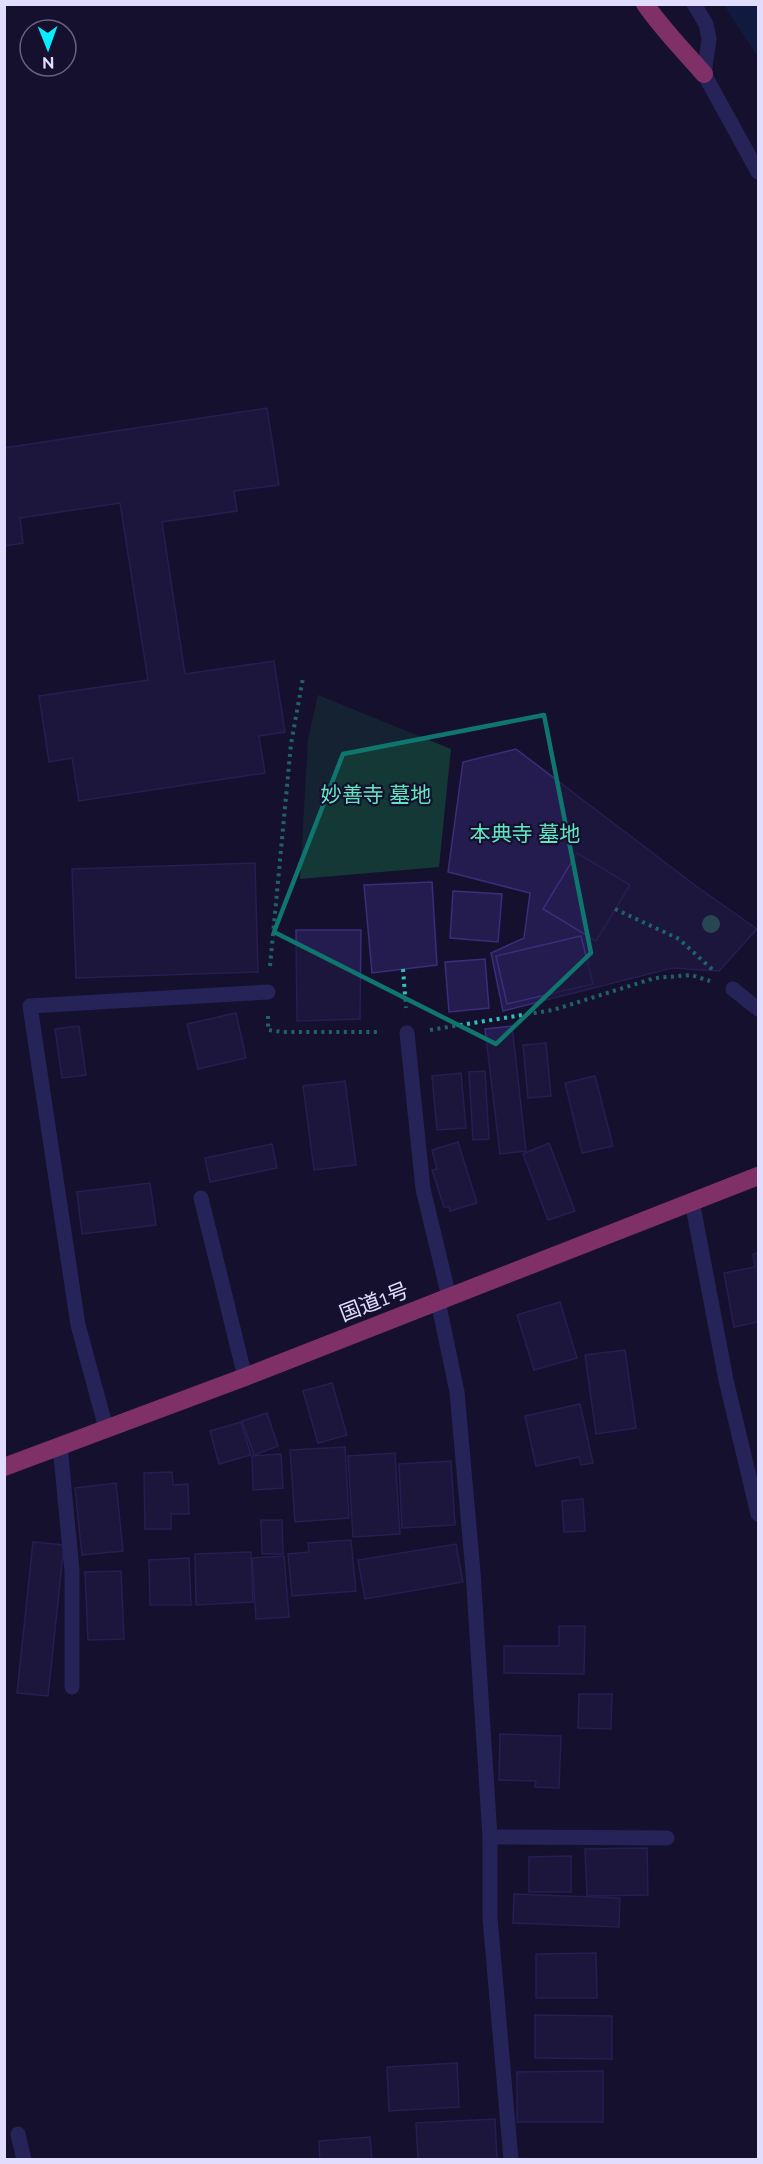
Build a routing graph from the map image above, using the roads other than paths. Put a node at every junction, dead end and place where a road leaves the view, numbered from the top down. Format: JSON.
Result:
{"nodes":[{"id":1,"x":645,"y":4,"type":"edge"},
{"id":2,"x":694,"y":4,"type":"edge"},
{"id":3,"x":704,"y":74,"type":"junction"},
{"id":4,"x":759,"y":172,"type":"edge"},
{"id":5,"x":733,"y":989,"type":"road end"},
{"id":6,"x":268,"y":992,"type":"road end"},
{"id":7,"x":759,"y":1009,"type":"edge"},
{"id":8,"x":407,"y":1033,"type":"road end"},
{"id":9,"x":759,"y":1176,"type":"edge"},
{"id":10,"x":201,"y":1198,"type":"dead end"},
{"id":11,"x":692,"y":1202,"type":"junction"},
{"id":12,"x":443,"y":1299,"type":"junction"},
{"id":13,"x":245,"y":1377,"type":"junction"},
{"id":14,"x":106,"y":1428,"type":"junction"},
{"id":15,"x":60,"y":1445,"type":"junction"},
{"id":16,"x":4,"y":1467,"type":"edge"},
{"id":17,"x":759,"y":1514,"type":"edge"},
{"id":18,"x":72,"y":1687,"type":"dead end"},
{"id":19,"x":490,"y":1837,"type":"junction"},
{"id":20,"x":667,"y":1838,"type":"dead end"},
{"id":21,"x":18,"y":2134,"type":"dead end"},
{"id":22,"x":24,"y":2160,"type":"edge"},
{"id":23,"x":511,"y":2160,"type":"edge"}],
"edges":[{"from":1,"to":3,"type":"highway"},
{"from":2,"to":3,"type":"street"},
{"from":3,"to":4,"type":"street"},
{"from":5,"to":7,"type":"street"},
{"from":6,"to":14,"type":"street"},
{"from":8,"to":12,"type":"street"},
{"from":9,"to":11,"type":"highway","name":"国道1号"},
{"from":10,"to":13,"type":"street"},
{"from":11,"to":12,"type":"highway","name":"国道1号"},
{"from":11,"to":17,"type":"street"},
{"from":12,"to":13,"type":"highway","name":"国道1号"},
{"from":12,"to":19,"type":"street"},
{"from":13,"to":14,"type":"highway","name":"国道1号"},
{"from":14,"to":15,"type":"highway","name":"国道1号"},
{"from":15,"to":16,"type":"highway","name":"国道1号"},
{"from":15,"to":18,"type":"street"},
{"from":19,"to":20,"type":"street"},
{"from":19,"to":23,"type":"street"},
{"from":21,"to":22,"type":"street"}]}
